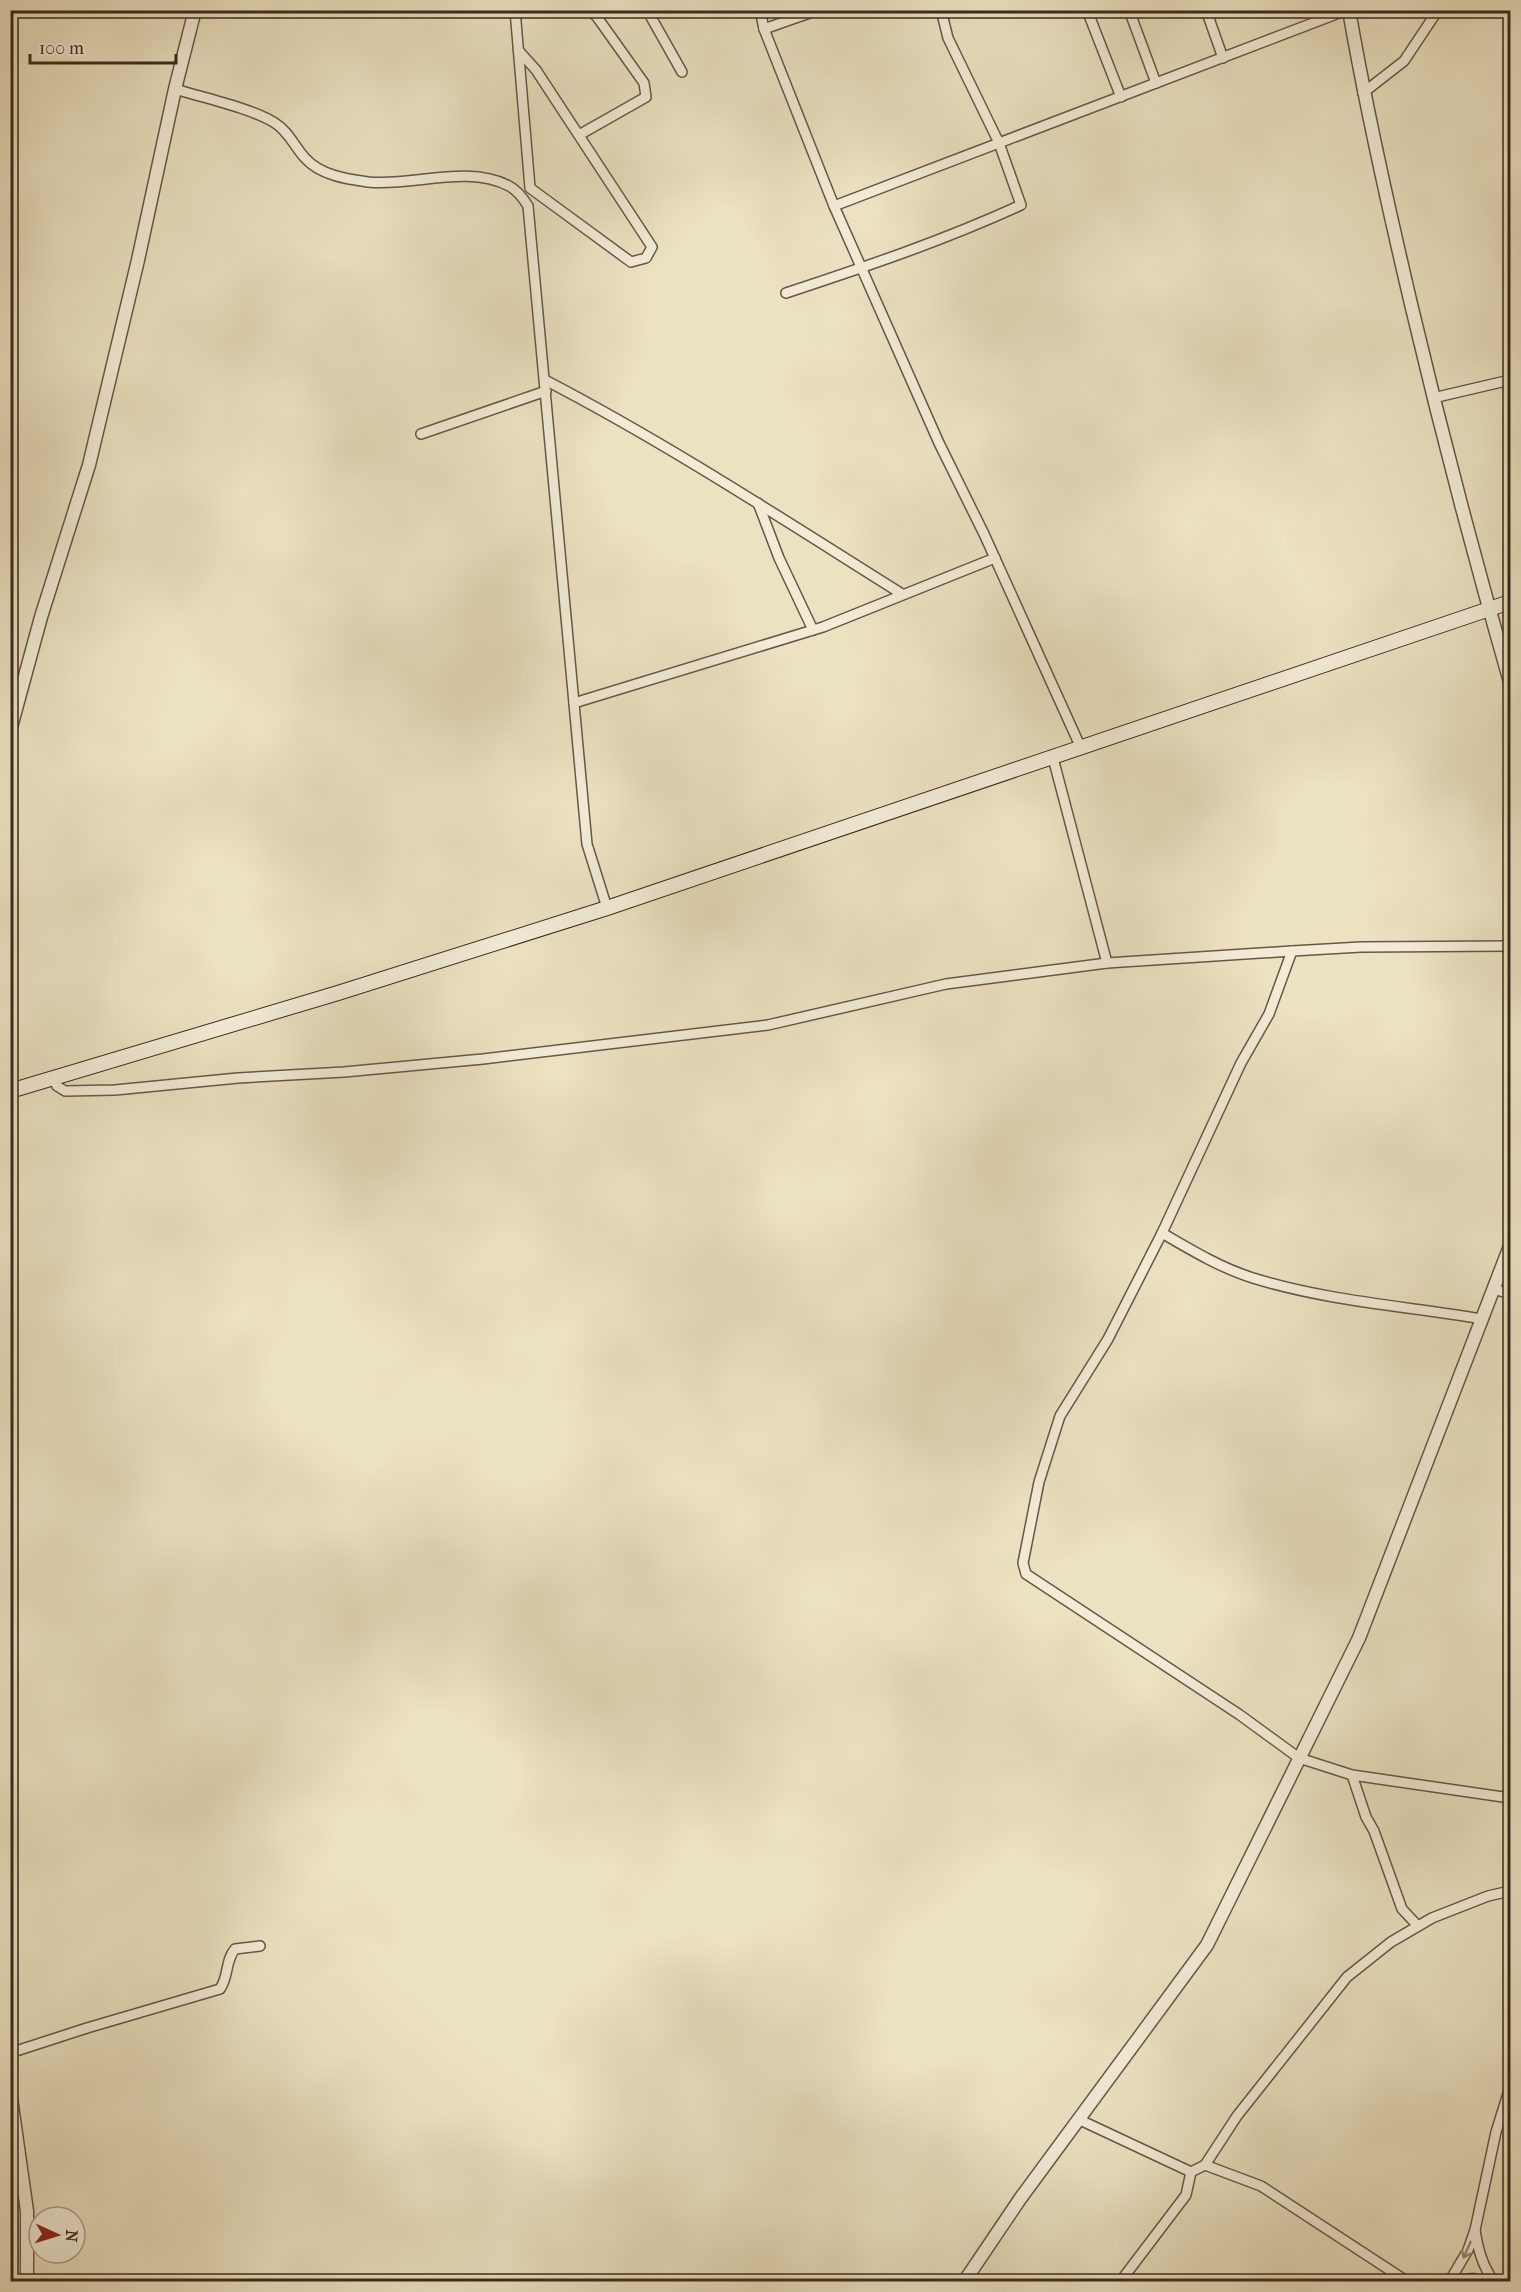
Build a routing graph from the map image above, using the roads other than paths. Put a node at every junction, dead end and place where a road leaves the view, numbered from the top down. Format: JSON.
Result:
{"nodes":[{"id":1,"x":195,"y":10,"type":"edge"},
{"id":2,"x":515,"y":10,"type":"edge"},
{"id":3,"x":590,"y":10,"type":"edge"},
{"id":4,"x":647,"y":10,"type":"edge"},
{"id":5,"x":760,"y":10,"type":"edge"},
{"id":6,"x":818,"y":10,"type":"edge"},
{"id":7,"x":941,"y":10,"type":"edge"},
{"id":8,"x":1087,"y":10,"type":"edge"},
{"id":9,"x":1129,"y":10,"type":"edge"},
{"id":10,"x":1206,"y":10,"type":"edge"},
{"id":11,"x":1348,"y":10,"type":"edge"},
{"id":12,"x":1438,"y":10,"type":"edge"},
{"id":13,"x":764,"y":29,"type":"junction"},
{"id":14,"x":518,"y":50,"type":"junction"},
{"id":15,"x":1223,"y":58,"type":"junction"},
{"id":16,"x":682,"y":72,"type":"dead end"},
{"id":17,"x":1156,"y":83,"type":"junction"},
{"id":18,"x":175,"y":88,"type":"junction"},
{"id":19,"x":1363,"y":93,"type":"junction"},
{"id":20,"x":1121,"y":97,"type":"junction"},
{"id":21,"x":579,"y":135,"type":"junction"},
{"id":22,"x":999,"y":143,"type":"junction"},
{"id":23,"x":834,"y":206,"type":"junction"},
{"id":24,"x":862,"y":268,"type":"junction"},
{"id":25,"x":786,"y":294,"type":"dead end"},
{"id":26,"x":545,"y":380,"type":"junction"},
{"id":27,"x":1510,"y":380,"type":"edge"},
{"id":28,"x":546,"y":391,"type":"junction"},
{"id":29,"x":1433,"y":398,"type":"junction"},
{"id":30,"x":421,"y":434,"type":"dead end"},
{"id":31,"x":758,"y":503,"type":"junction"},
{"id":32,"x":995,"y":558,"type":"junction"},
{"id":33,"x":902,"y":594,"type":"junction"},
{"id":34,"x":1510,"y":602,"type":"edge"},
{"id":35,"x":1489,"y":610,"type":"junction"},
{"id":36,"x":813,"y":630,"type":"junction"},
{"id":37,"x":1510,"y":682,"type":"edge"},
{"id":38,"x":574,"y":703,"type":"junction"},
{"id":39,"x":10,"y":731,"type":"edge"},
{"id":40,"x":1081,"y":748,"type":"junction"},
{"id":41,"x":1053,"y":758,"type":"junction"},
{"id":42,"x":607,"y":908,"type":"junction"},
{"id":43,"x":1510,"y":946,"type":"edge"},
{"id":44,"x":1292,"y":951,"type":"junction"},
{"id":45,"x":1107,"y":963,"type":"junction"},
{"id":46,"x":53,"y":1079,"type":"junction"},
{"id":47,"x":10,"y":1091,"type":"edge"},
{"id":48,"x":1162,"y":1233,"type":"junction"},
{"id":49,"x":1510,"y":1246,"type":"edge"},
{"id":50,"x":1494,"y":1289,"type":"junction"},
{"id":51,"x":1510,"y":1294,"type":"edge"},
{"id":52,"x":1482,"y":1319,"type":"junction"},
{"id":53,"x":1299,"y":1758,"type":"junction"},
{"id":54,"x":1352,"y":1775,"type":"junction"},
{"id":55,"x":1510,"y":1798,"type":"edge"},
{"id":56,"x":1510,"y":1891,"type":"edge"},
{"id":57,"x":1418,"y":1926,"type":"junction"},
{"id":58,"x":260,"y":1946,"type":"dead end"},
{"id":59,"x":10,"y":2053,"type":"edge"},
{"id":60,"x":1510,"y":2087,"type":"edge"},
{"id":61,"x":10,"y":2091,"type":"edge"},
{"id":62,"x":1080,"y":2120,"type":"junction"},
{"id":63,"x":1205,"y":2165,"type":"junction"},
{"id":64,"x":1191,"y":2172,"type":"junction"},
{"id":65,"x":1475,"y":2230,"type":"junction"},
{"id":66,"x":27,"y":2282,"type":"edge"},
{"id":67,"x":964,"y":2282,"type":"edge"},
{"id":68,"x":1120,"y":2282,"type":"edge"},
{"id":69,"x":1408,"y":2282,"type":"edge"},
{"id":70,"x":1449,"y":2282,"type":"edge"},
{"id":71,"x":1458,"y":2282,"type":"edge"},
{"id":72,"x":1482,"y":2282,"type":"edge"},
{"id":73,"x":1494,"y":2282,"type":"edge"}],
"edges":[{"from":1,"to":18,"type":"street"},
{"from":2,"to":14,"type":"street"},
{"from":3,"to":21,"type":"street"},
{"from":4,"to":16,"type":"street"},
{"from":5,"to":13,"type":"street"},
{"from":6,"to":13,"type":"street"},
{"from":7,"to":22,"type":"street"},
{"from":8,"to":20,"type":"street"},
{"from":9,"to":17,"type":"street"},
{"from":10,"to":15,"type":"street"},
{"from":11,"to":15,"type":"street"},
{"from":11,"to":19,"type":"street"},
{"from":12,"to":19,"type":"street"},
{"from":13,"to":23,"type":"street"},
{"from":14,"to":21,"type":"street"},
{"from":14,"to":21,"type":"street"},
{"from":15,"to":17,"type":"street"},
{"from":17,"to":20,"type":"street"},
{"from":18,"to":26,"type":"street"},
{"from":18,"to":39,"type":"street"},
{"from":19,"to":29,"type":"street"},
{"from":20,"to":22,"type":"street"},
{"from":22,"to":23,"type":"street"},
{"from":22,"to":24,"type":"street"},
{"from":23,"to":24,"type":"street"},
{"from":24,"to":25,"type":"street"},
{"from":24,"to":32,"type":"street"},
{"from":26,"to":28,"type":"street"},
{"from":26,"to":31,"type":"street"},
{"from":27,"to":29,"type":"street"},
{"from":28,"to":30,"type":"street"},
{"from":28,"to":38,"type":"street"},
{"from":29,"to":35,"type":"street"},
{"from":31,"to":33,"type":"street"},
{"from":31,"to":36,"type":"street"},
{"from":32,"to":33,"type":"street"},
{"from":32,"to":40,"type":"street"},
{"from":33,"to":36,"type":"street"},
{"from":34,"to":35,"type":"main road"},
{"from":35,"to":37,"type":"street"},
{"from":35,"to":40,"type":"main road"},
{"from":36,"to":38,"type":"street"},
{"from":38,"to":42,"type":"street"},
{"from":40,"to":41,"type":"main road"},
{"from":41,"to":42,"type":"main road"},
{"from":41,"to":45,"type":"street"},
{"from":42,"to":46,"type":"main road"},
{"from":43,"to":44,"type":"street"},
{"from":44,"to":45,"type":"street"},
{"from":44,"to":48,"type":"street"},
{"from":45,"to":46,"type":"street"},
{"from":46,"to":47,"type":"main road"},
{"from":48,"to":52,"type":"street"},
{"from":48,"to":53,"type":"street"},
{"from":49,"to":50,"type":"street"},
{"from":50,"to":51,"type":"street"},
{"from":50,"to":52,"type":"street"},
{"from":52,"to":53,"type":"street"},
{"from":53,"to":54,"type":"street"},
{"from":53,"to":62,"type":"street"},
{"from":54,"to":55,"type":"street"},
{"from":54,"to":57,"type":"street"},
{"from":56,"to":57,"type":"street"},
{"from":57,"to":63,"type":"street"},
{"from":58,"to":59,"type":"street"},
{"from":60,"to":65,"type":"street"},
{"from":61,"to":66,"type":"street"},
{"from":62,"to":64,"type":"street"},
{"from":62,"to":67,"type":"street"},
{"from":63,"to":64,"type":"street"},
{"from":63,"to":69,"type":"street"},
{"from":64,"to":68,"type":"street"},
{"from":65,"to":70,"type":"street","one_way":true},
{"from":65,"to":73,"type":"street"},
{"from":71,"to":72,"type":"street"}]}
